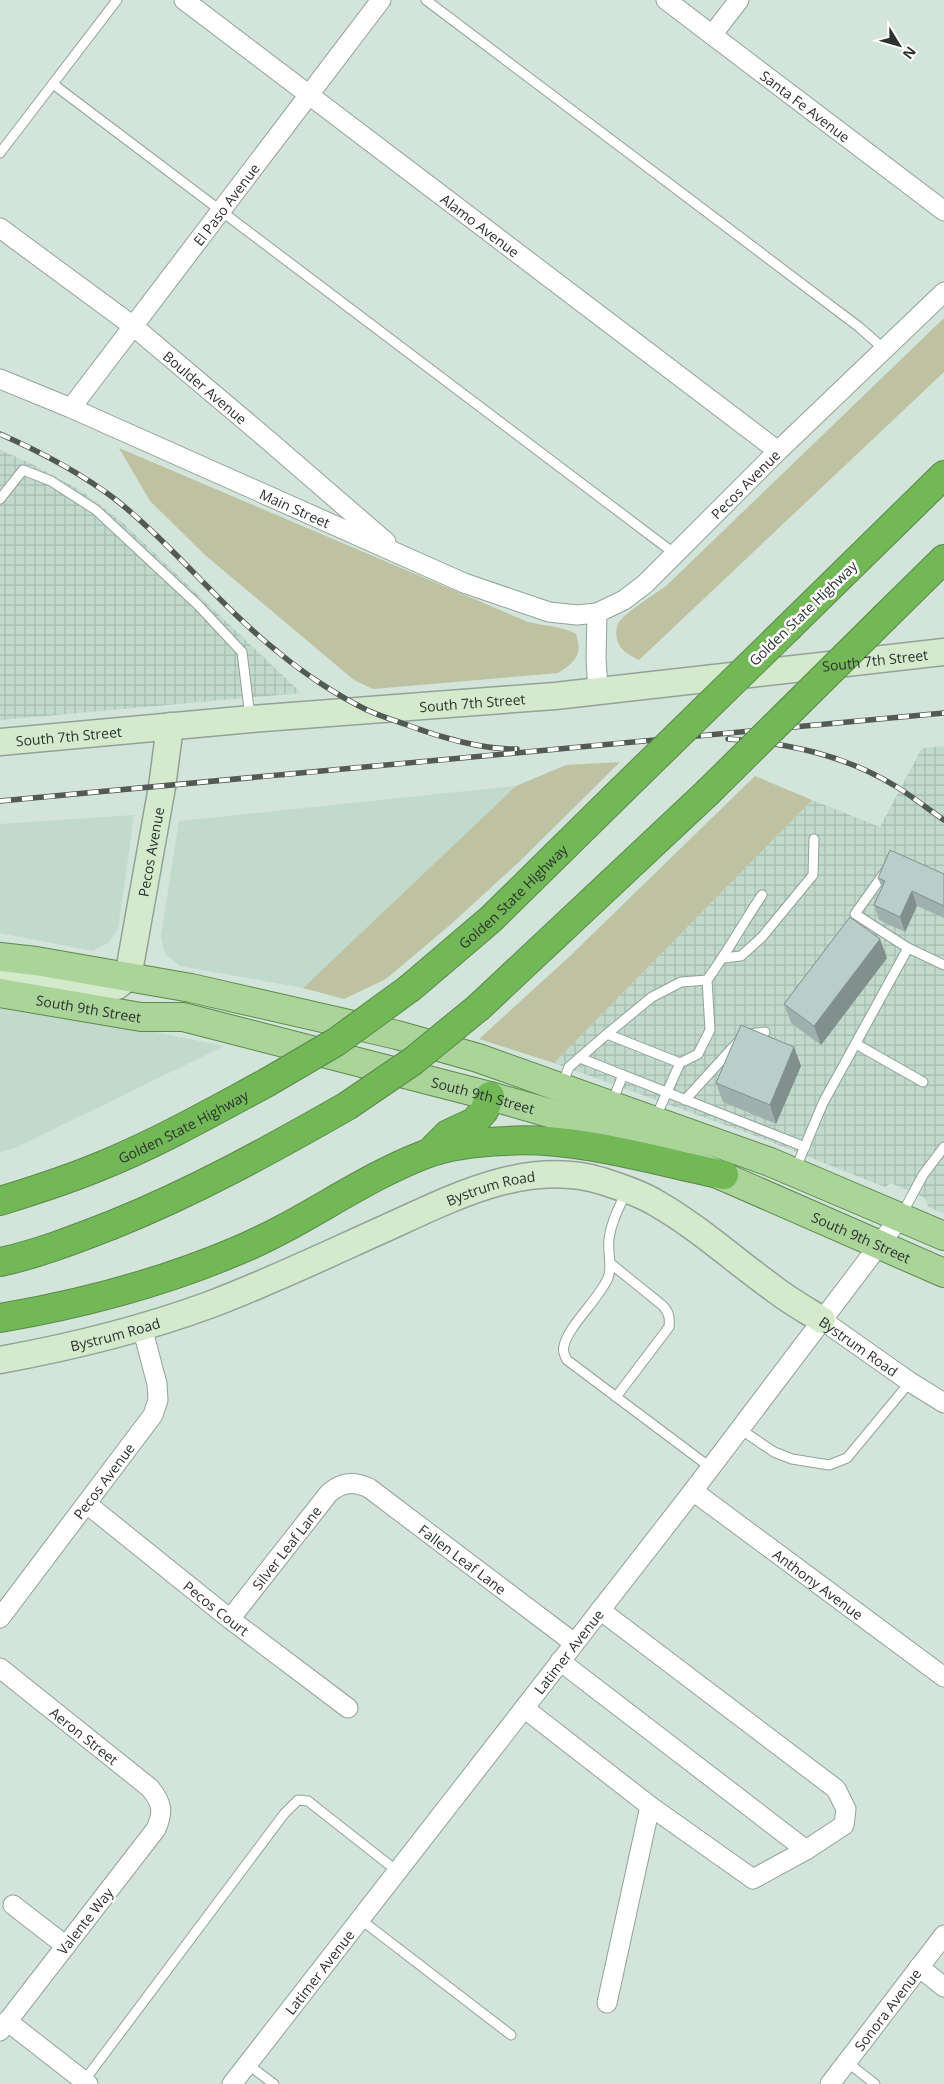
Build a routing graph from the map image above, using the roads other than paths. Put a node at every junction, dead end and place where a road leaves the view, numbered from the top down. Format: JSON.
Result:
{"nodes":[{"id":1,"x":117,"y":0,"type":"edge"},
{"id":2,"x":184,"y":0,"type":"edge"},
{"id":3,"x":382,"y":0,"type":"edge"},
{"id":4,"x":426,"y":0,"type":"edge"},
{"id":5,"x":666,"y":0,"type":"edge"},
{"id":6,"x":740,"y":0,"type":"edge"},
{"id":7,"x":712,"y":35,"type":"junction"},
{"id":8,"x":53,"y":84,"type":"junction"},
{"id":9,"x":310,"y":94,"type":"junction"},
{"id":10,"x":0,"y":153,"type":"edge"},
{"id":11,"x":221,"y":211,"type":"junction"},
{"id":12,"x":944,"y":211,"type":"edge"},
{"id":13,"x":0,"y":228,"type":"edge"},
{"id":14,"x":944,"y":292,"type":"edge"},
{"id":15,"x":133,"y":326,"type":"junction"},
{"id":16,"x":884,"y":350,"type":"junction"},
{"id":17,"x":0,"y":379,"type":"edge"},
{"id":18,"x":71,"y":408,"type":"junction"},
{"id":19,"x":778,"y":451,"type":"junction"},
{"id":20,"x":944,"y":475,"type":"edge"},
{"id":21,"x":0,"y":499,"type":"edge"},
{"id":22,"x":675,"y":554,"type":"junction"},
{"id":23,"x":402,"y":556,"type":"junction"},
{"id":24,"x":944,"y":559,"type":"edge"},
{"id":25,"x":597,"y":612,"type":"junction"},
{"id":26,"x":944,"y":652,"type":"edge"},
{"id":27,"x":598,"y":691,"type":"junction"},
{"id":28,"x":251,"y":719,"type":"junction"},
{"id":29,"x":170,"y":726,"type":"junction"},
{"id":30,"x":0,"y":742,"type":"edge"},
{"id":31,"x":814,"y":839,"type":"dead end"},
{"id":32,"x":888,"y":869,"type":"edge"},
{"id":33,"x":762,"y":895,"type":"dead end"},
{"id":34,"x":908,"y":948,"type":"junction"},
{"id":35,"x":0,"y":957,"type":"edge"},
{"id":36,"x":722,"y":958,"type":"junction"},
{"id":37,"x":944,"y":964,"type":"edge"},
{"id":38,"x":0,"y":973,"type":"edge"},
{"id":39,"x":128,"y":977,"type":"junction"},
{"id":40,"x":707,"y":980,"type":"junction"},
{"id":41,"x":0,"y":993,"type":"edge"},
{"id":42,"x":183,"y":1017,"type":"junction"},
{"id":43,"x":765,"y":1032,"type":"dead end"},
{"id":44,"x":607,"y":1034,"type":"junction"},
{"id":45,"x":856,"y":1044,"type":"junction"},
{"id":46,"x":478,"y":1058,"type":"junction"},
{"id":47,"x":580,"y":1058,"type":"junction"},
{"id":48,"x":680,"y":1063,"type":"junction"},
{"id":49,"x":623,"y":1075,"type":"junction"},
{"id":50,"x":923,"y":1082,"type":"dead end"},
{"id":51,"x":560,"y":1088,"type":"junction"},
{"id":52,"x":667,"y":1092,"type":"junction"},
{"id":53,"x":490,"y":1096,"type":"junction"},
{"id":54,"x":685,"y":1100,"type":"junction"},
{"id":55,"x":610,"y":1106,"type":"junction"},
{"id":56,"x":654,"y":1122,"type":"junction"},
{"id":57,"x":805,"y":1146,"type":"junction"},
{"id":58,"x":944,"y":1147,"type":"edge"},
{"id":59,"x":428,"y":1154,"type":"junction"},
{"id":60,"x":794,"y":1172,"type":"junction"},
{"id":61,"x":724,"y":1176,"type":"junction"},
{"id":62,"x":627,"y":1190,"type":"junction"},
{"id":63,"x":0,"y":1201,"type":"edge"},
{"id":64,"x":901,"y":1216,"type":"junction"},
{"id":65,"x":944,"y":1236,"type":"edge"},
{"id":66,"x":879,"y":1244,"type":"junction"},
{"id":67,"x":0,"y":1262,"type":"edge"},
{"id":68,"x":610,"y":1263,"type":"junction"},
{"id":69,"x":944,"y":1273,"type":"edge"},
{"id":70,"x":0,"y":1318,"type":"edge"},
{"id":71,"x":822,"y":1320,"type":"junction"},
{"id":72,"x":142,"y":1327,"type":"junction"},
{"id":73,"x":0,"y":1360,"type":"edge"},
{"id":74,"x":910,"y":1382,"type":"junction"},
{"id":75,"x":616,"y":1397,"type":"junction"},
{"id":76,"x":944,"y":1403,"type":"edge"},
{"id":77,"x":740,"y":1429,"type":"junction"},
{"id":78,"x":711,"y":1468,"type":"junction"},
{"id":79,"x":348,"y":1482,"type":"joint"},
{"id":80,"x":693,"y":1491,"type":"junction"},
{"id":81,"x":87,"y":1504,"type":"junction"},
{"id":82,"x":600,"y":1610,"type":"junction"},
{"id":83,"x":0,"y":1618,"type":"edge"},
{"id":84,"x":230,"y":1619,"type":"junction"},
{"id":85,"x":574,"y":1643,"type":"junction"},
{"id":86,"x":560,"y":1661,"type":"junction"},
{"id":87,"x":0,"y":1668,"type":"edge"},
{"id":88,"x":944,"y":1677,"type":"edge"},
{"id":89,"x":348,"y":1708,"type":"dead end"},
{"id":90,"x":524,"y":1708,"type":"junction"},
{"id":91,"x":650,"y":1806,"type":"junction"},
{"id":92,"x":161,"y":1808,"type":"joint"},
{"id":93,"x":806,"y":1850,"type":"junction"},
{"id":94,"x":397,"y":1871,"type":"junction"},
{"id":95,"x":13,"y":1906,"type":"dead end"},
{"id":96,"x":360,"y":1919,"type":"junction"},
{"id":97,"x":944,"y":1935,"type":"edge"},
{"id":98,"x":66,"y":1946,"type":"junction"},
{"id":99,"x":919,"y":1968,"type":"junction"},
{"id":100,"x":944,"y":1987,"type":"edge"},
{"id":101,"x":607,"y":2003,"type":"dead end"},
{"id":102,"x":4,"y":2026,"type":"edge"},
{"id":103,"x":511,"y":2035,"type":"dead end"},
{"id":104,"x":847,"y":2062,"type":"junction"},
{"id":105,"x":248,"y":2064,"type":"junction"},
{"id":106,"x":85,"y":2083,"type":"edge"},
{"id":107,"x":232,"y":2084,"type":"edge"},
{"id":108,"x":274,"y":2084,"type":"edge"},
{"id":109,"x":830,"y":2084,"type":"edge"},
{"id":110,"x":875,"y":2084,"type":"edge"}],
"edges":[{"from":1,"to":8,"type":"lane"},
{"from":2,"to":9,"type":"street","name":"Alamo Avenue"},
{"from":3,"to":9,"type":"street","name":"El Paso Avenue"},
{"from":4,"to":16,"type":"lane"},
{"from":5,"to":7,"type":"street","name":"Santa Fe Avenue"},
{"from":6,"to":7,"type":"street"},
{"from":7,"to":12,"type":"street","name":"Santa Fe Avenue"},
{"from":8,"to":10,"type":"lane"},
{"from":8,"to":11,"type":"lane"},
{"from":9,"to":11,"type":"street","name":"El Paso Avenue"},
{"from":9,"to":19,"type":"street","name":"Alamo Avenue"},
{"from":11,"to":15,"type":"street","name":"El Paso Avenue"},
{"from":11,"to":22,"type":"lane"},
{"from":13,"to":15,"type":"street","name":"Boulder Avenue"},
{"from":14,"to":16,"type":"street","name":"Pecos Avenue"},
{"from":15,"to":18,"type":"street","name":"El Paso Avenue"},
{"from":15,"to":23,"type":"street","name":"Boulder Avenue"},
{"from":16,"to":19,"type":"street","name":"Pecos Avenue"},
{"from":17,"to":18,"type":"street","name":"Main Street"},
{"from":18,"to":23,"type":"street","name":"Main Street"},
{"from":19,"to":22,"type":"street","name":"Pecos Avenue"},
{"from":20,"to":63,"type":"highway","name":"Golden State Highway","bridge":true},
{"from":21,"to":28,"type":"lane"},
{"from":22,"to":25,"type":"street","name":"Pecos Avenue"},
{"from":23,"to":25,"type":"street","name":"Main Street"},
{"from":24,"to":67,"type":"highway","bridge":true},
{"from":25,"to":27,"type":"street"},
{"from":26,"to":27,"type":"street","name":"South 7th Street"},
{"from":27,"to":28,"type":"street","name":"South 7th Street"},
{"from":28,"to":29,"type":"street","name":"South 7th Street"},
{"from":29,"to":30,"type":"street","name":"South 7th Street"},
{"from":29,"to":39,"type":"street","name":"Pecos Avenue"},
{"from":31,"to":36,"type":"lane"},
{"from":32,"to":34,"type":"lane"},
{"from":33,"to":36,"type":"lane"},
{"from":34,"to":37,"type":"lane"},
{"from":34,"to":45,"type":"lane"},
{"from":35,"to":39,"type":"main road","name":"South 9th Street"},
{"from":36,"to":40,"type":"lane"},
{"from":38,"to":39,"type":"street"},
{"from":39,"to":42,"type":"main road"},
{"from":39,"to":46,"type":"main road","name":"South 9th Street"},
{"from":40,"to":44,"type":"lane"},
{"from":40,"to":48,"type":"lane"},
{"from":41,"to":42,"type":"main road","name":"South 9th Street"},
{"from":42,"to":53,"type":"main road","name":"South 9th Street"},
{"from":43,"to":54,"type":"lane"},
{"from":44,"to":47,"type":"lane"},
{"from":44,"to":48,"type":"lane"},
{"from":45,"to":50,"type":"lane"},
{"from":45,"to":57,"type":"lane"},
{"from":46,"to":51,"type":"main road","name":"South 9th Street"},
{"from":46,"to":53,"type":"main road"},
{"from":47,"to":49,"type":"lane"},
{"from":47,"to":51,"type":"lane"},
{"from":48,"to":52,"type":"lane"},
{"from":49,"to":52,"type":"lane"},
{"from":49,"to":55,"type":"lane"},
{"from":51,"to":55,"type":"main road","name":"South 9th Street"},
{"from":52,"to":54,"type":"lane"},
{"from":52,"to":56,"type":"lane"},
{"from":53,"to":59,"type":"highway"},
{"from":53,"to":61,"type":"main road","name":"South 9th Street"},
{"from":54,"to":57,"type":"lane"},
{"from":55,"to":56,"type":"main road","name":"South 9th Street"},
{"from":56,"to":60,"type":"main road","name":"South 9th Street"},
{"from":57,"to":60,"type":"lane"},
{"from":58,"to":64,"type":"lane"},
{"from":59,"to":61,"type":"highway"},
{"from":59,"to":70,"type":"highway"},
{"from":60,"to":64,"type":"main road","name":"South 9th Street"},
{"from":61,"to":66,"type":"main road","name":"South 9th Street"},
{"from":62,"to":68,"type":"lane"},
{"from":62,"to":71,"type":"street","name":"Bystrum Road"},
{"from":62,"to":72,"type":"street","name":"Bystrum Road"},
{"from":64,"to":65,"type":"main road","name":"South 9th Street"},
{"from":64,"to":66,"type":"street","name":"Latimer Avenue"},
{"from":66,"to":69,"type":"main road","name":"South 9th Street"},
{"from":66,"to":71,"type":"street","name":"Latimer Avenue"},
{"from":68,"to":75,"type":"lane"},
{"from":68,"to":75,"type":"lane"},
{"from":71,"to":74,"type":"street","name":"Bystrum Road"},
{"from":71,"to":77,"type":"street","name":"Latimer Avenue"},
{"from":72,"to":73,"type":"street","name":"Bystrum Road"},
{"from":72,"to":81,"type":"street","name":"Pecos Avenue"},
{"from":74,"to":76,"type":"street","name":"Bystrum Road"},
{"from":74,"to":77,"type":"lane"},
{"from":75,"to":78,"type":"lane"},
{"from":77,"to":78,"type":"street","name":"Latimer Avenue"},
{"from":78,"to":80,"type":"street","name":"Latimer Avenue"},
{"from":79,"to":84,"type":"street","name":"Silver Leaf Lane"},
{"from":79,"to":85,"type":"street","name":"Fallen Leaf Lane"},
{"from":80,"to":82,"type":"street","name":"Latimer Avenue"},
{"from":80,"to":88,"type":"street","name":"Anthony Avenue"},
{"from":81,"to":83,"type":"street","name":"Pecos Avenue"},
{"from":81,"to":84,"type":"street","name":"Pecos Court"},
{"from":82,"to":85,"type":"street","name":"Latimer Avenue"},
{"from":82,"to":93,"type":"street"},
{"from":84,"to":89,"type":"street","name":"Pecos Court"},
{"from":85,"to":86,"type":"street","name":"Latimer Avenue"},
{"from":86,"to":90,"type":"street","name":"Latimer Avenue"},
{"from":86,"to":93,"type":"street"},
{"from":87,"to":92,"type":"street","name":"Aeron Street"},
{"from":90,"to":91,"type":"street"},
{"from":90,"to":94,"type":"street","name":"Latimer Avenue"},
{"from":91,"to":93,"type":"street"},
{"from":91,"to":101,"type":"street"},
{"from":92,"to":98,"type":"street","name":"Valente Way"},
{"from":94,"to":96,"type":"street","name":"Latimer Avenue"},
{"from":94,"to":106,"type":"lane"},
{"from":95,"to":98,"type":"street"},
{"from":96,"to":103,"type":"lane"},
{"from":96,"to":105,"type":"street","name":"Latimer Avenue"},
{"from":97,"to":99,"type":"street","name":"Sonora Avenue"},
{"from":98,"to":102,"type":"street","name":"Valente Way"},
{"from":99,"to":100,"type":"street"},
{"from":99,"to":104,"type":"street","name":"Sonora Avenue"},
{"from":102,"to":106,"type":"street"},
{"from":104,"to":109,"type":"street","name":"Sonora Avenue"},
{"from":104,"to":110,"type":"lane"},
{"from":105,"to":107,"type":"street","name":"Latimer Avenue"},
{"from":105,"to":108,"type":"lane"}]}
